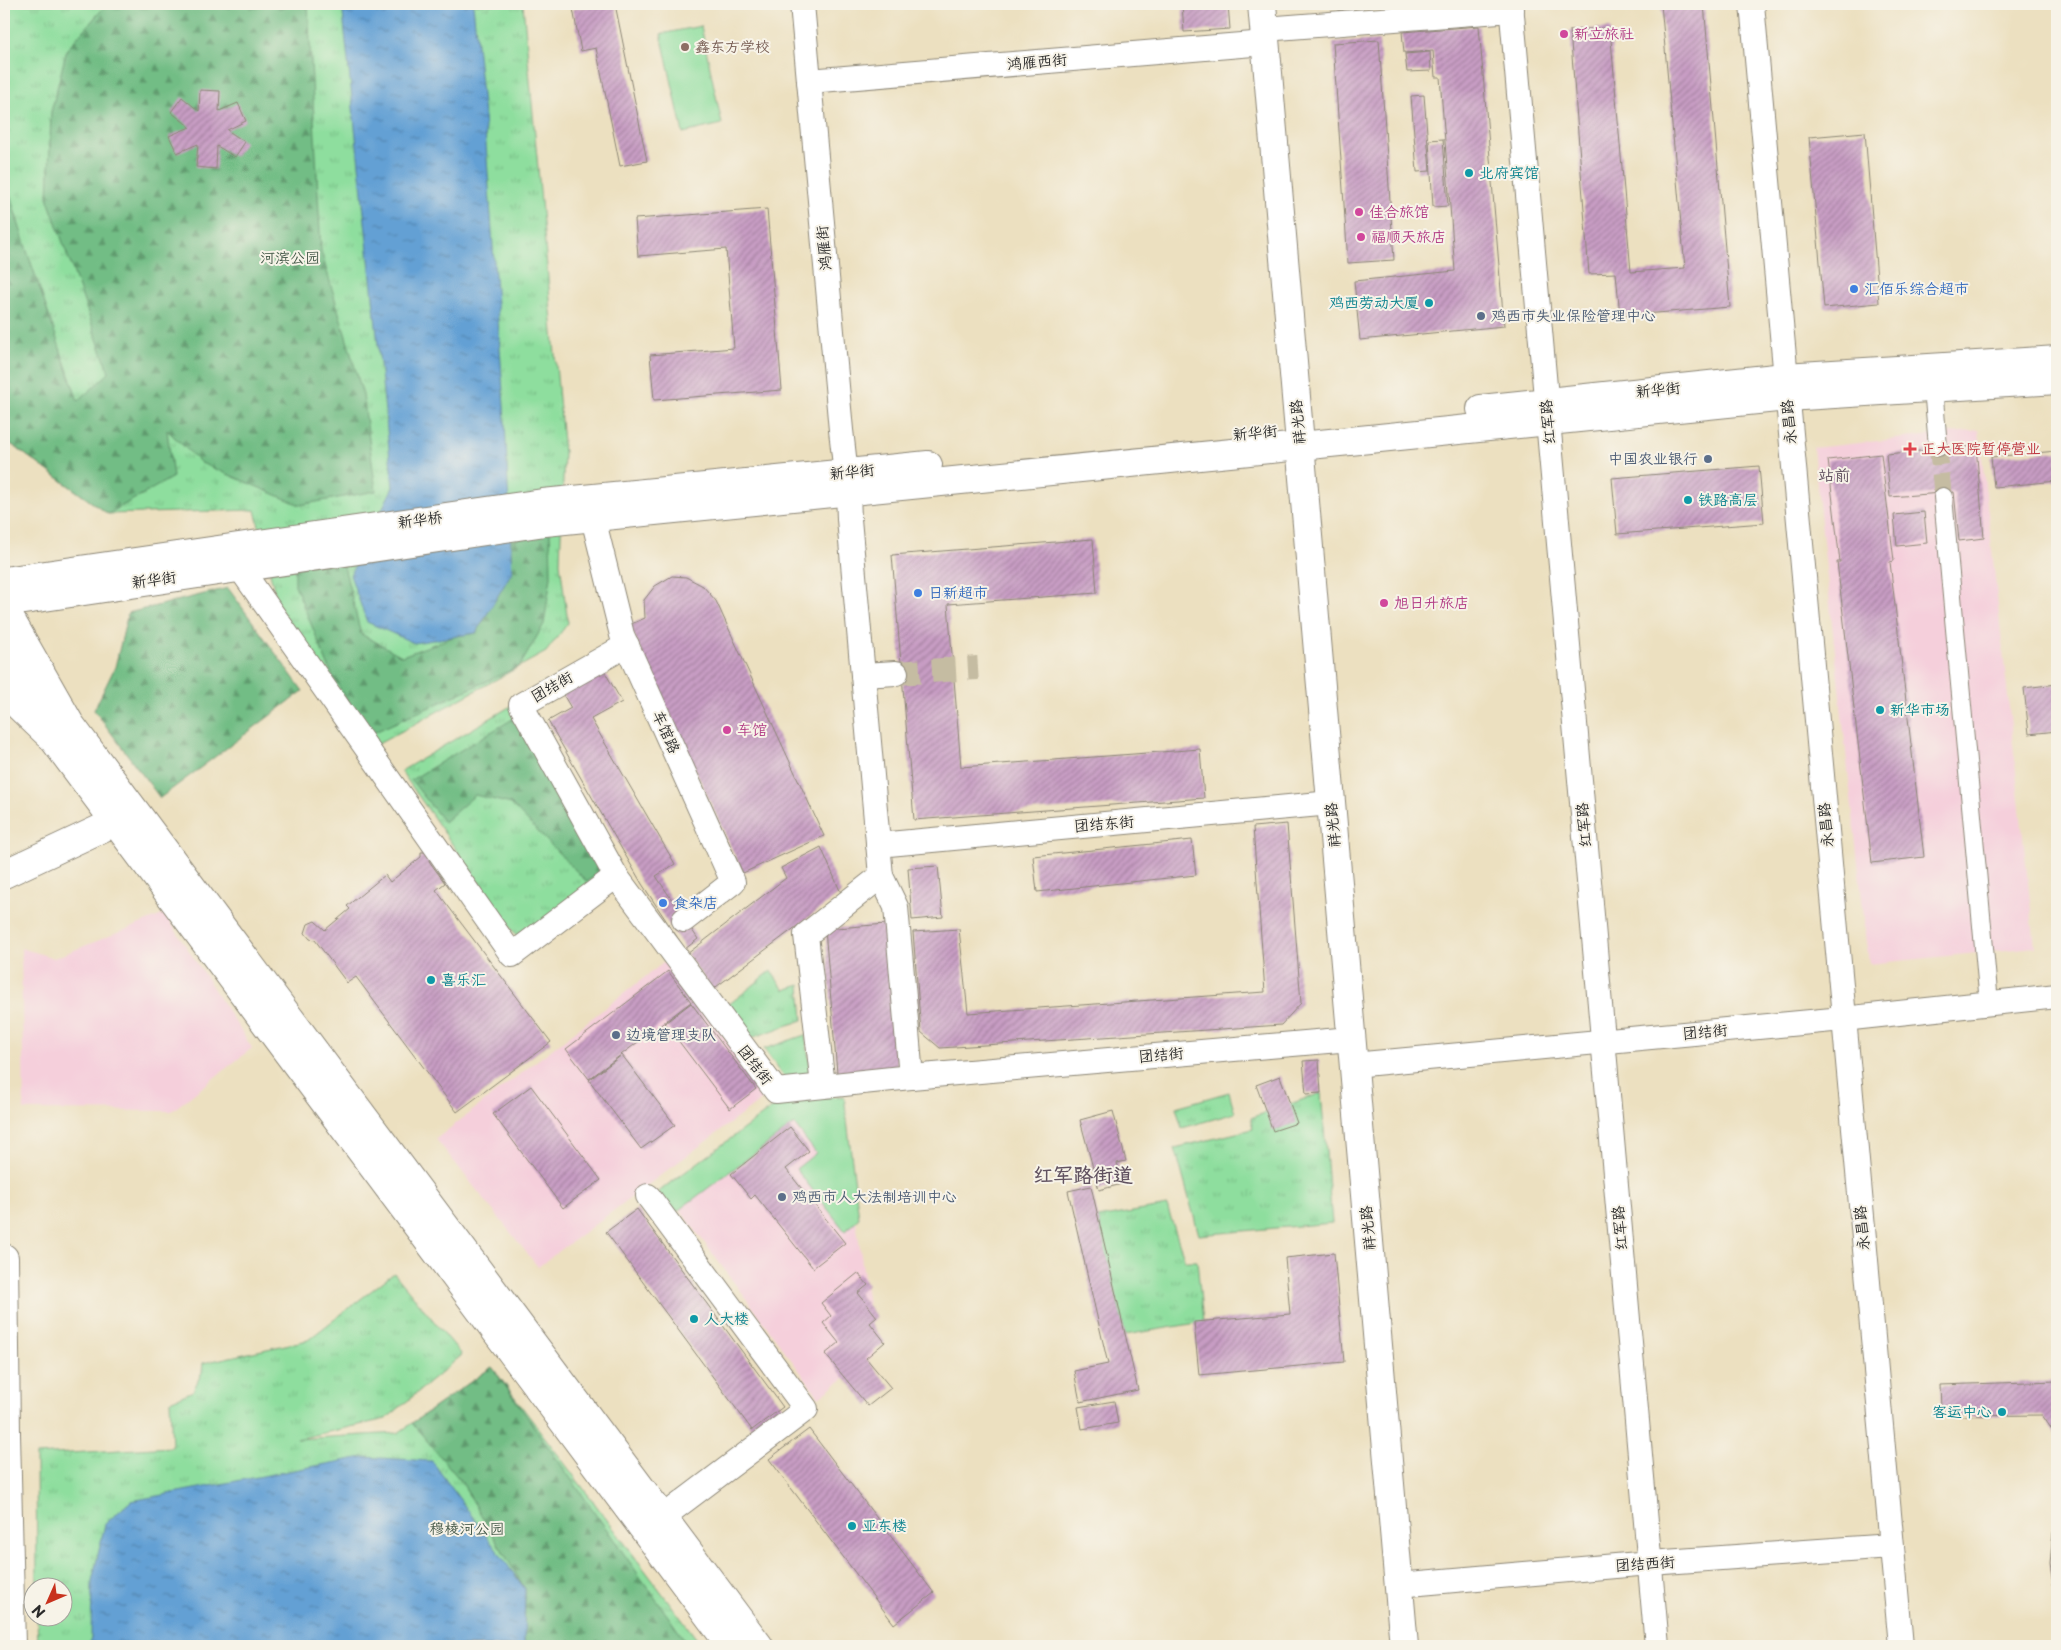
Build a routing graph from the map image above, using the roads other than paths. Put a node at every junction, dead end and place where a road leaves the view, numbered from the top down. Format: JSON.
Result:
{"nodes":[{"id":1,"x":802,"y":4,"type":"edge"},
{"id":2,"x":1752,"y":4,"type":"edge"},
{"id":3,"x":1511,"y":7,"type":"edge"},
{"id":4,"x":1264,"y":25,"type":"edge"},
{"id":5,"x":809,"y":81,"type":"junction"},
{"id":6,"x":2057,"y":360,"type":"edge"},
{"id":7,"x":2057,"y":380,"type":"edge"},
{"id":8,"x":1786,"y":387,"type":"junction"},
{"id":9,"x":1933,"y":387,"type":"junction"},
{"id":10,"x":1547,"y":411,"type":"junction"},
{"id":11,"x":1299,"y":438,"type":"junction"},
{"id":12,"x":1938,"y":447,"type":"tunnel mouth"},
{"id":13,"x":847,"y":482,"type":"junction"},
{"id":14,"x":1943,"y":497,"type":"tunnel mouth"},
{"id":15,"x":544,"y":513,"type":"junction"},
{"id":16,"x":593,"y":518,"type":"junction"},
{"id":17,"x":301,"y":548,"type":"junction"},
{"id":18,"x":240,"y":568,"type":"junction"},
{"id":19,"x":4,"y":581,"type":"edge"},
{"id":20,"x":4,"y":603,"type":"edge"},
{"id":21,"x":4,"y":608,"type":"edge"},
{"id":22,"x":627,"y":645,"type":"junction"},
{"id":23,"x":4,"y":647,"type":"edge"},
{"id":24,"x":896,"y":673,"type":"tunnel mouth"},
{"id":25,"x":863,"y":675,"type":"junction"},
{"id":26,"x":4,"y":692,"type":"edge"},
{"id":27,"x":51,"y":736,"type":"junction"},
{"id":28,"x":1331,"y":803,"type":"junction"},
{"id":29,"x":116,"y":822,"type":"junction"},
{"id":30,"x":878,"y":845,"type":"junction"},
{"id":31,"x":4,"y":874,"type":"edge"},
{"id":32,"x":616,"y":876,"type":"junction"},
{"id":33,"x":881,"y":876,"type":"junction"},
{"id":34,"x":684,"y":920,"type":"dead end"},
{"id":35,"x":2057,"y":996,"type":"edge"},
{"id":36,"x":1989,"y":1003,"type":"junction"},
{"id":37,"x":1843,"y":1019,"type":"junction"},
{"id":38,"x":1604,"y":1042,"type":"junction"},
{"id":39,"x":1352,"y":1052,"type":"junction"},
{"id":40,"x":911,"y":1077,"type":"junction"},
{"id":41,"x":823,"y":1086,"type":"junction"},
{"id":42,"x":648,"y":1196,"type":"dead end"},
{"id":43,"x":4,"y":1258,"type":"edge"},
{"id":44,"x":663,"y":1517,"type":"junction"},
{"id":45,"x":1891,"y":1546,"type":"junction"},
{"id":46,"x":1650,"y":1563,"type":"junction"},
{"id":47,"x":1398,"y":1585,"type":"junction"},
{"id":48,"x":11,"y":1646,"type":"edge"},
{"id":49,"x":731,"y":1646,"type":"edge"},
{"id":50,"x":760,"y":1646,"type":"edge"},
{"id":51,"x":1404,"y":1646,"type":"edge"},
{"id":52,"x":1658,"y":1646,"type":"edge"},
{"id":53,"x":1901,"y":1646,"type":"edge"}],
"edges":[{"from":1,"to":5,"type":"street","name":"鸿雁街"},
{"from":2,"to":8,"type":"street","name":"永昌路"},
{"from":3,"to":4,"type":"street","name":"鸿雁西街"},
{"from":3,"to":10,"type":"street","name":"红军路"},
{"from":4,"to":5,"type":"street","name":"鸿雁西街"},
{"from":4,"to":11,"type":"street","name":"祥光路"},
{"from":5,"to":13,"type":"street","name":"鸿雁街"},
{"from":6,"to":8,"type":"street","name":"新华街"},
{"from":7,"to":9,"type":"street","name":"新华街"},
{"from":8,"to":9,"type":"street","name":"新华街"},
{"from":8,"to":10,"type":"street","name":"新华街"},
{"from":8,"to":37,"type":"street","name":"永昌路"},
{"from":9,"to":12,"type":"street"},
{"from":10,"to":11,"type":"street","name":"新华街"},
{"from":10,"to":38,"type":"street","name":"红军路"},
{"from":11,"to":13,"type":"street","name":"新华街"},
{"from":11,"to":28,"type":"street","name":"祥光路"},
{"from":13,"to":15,"type":"street","name":"新华街"},
{"from":13,"to":16,"type":"street","name":"新华街"},
{"from":13,"to":25,"type":"street","name":"鸿雁街"},
{"from":14,"to":36,"type":"street"},
{"from":15,"to":16,"type":"street","name":"新华街"},
{"from":15,"to":17,"type":"street","name":"新华桥"},
{"from":16,"to":22,"type":"street","name":"车馆路"},
{"from":17,"to":18,"type":"street","name":"新华街"},
{"from":17,"to":19,"type":"street","name":"新华街"},
{"from":18,"to":20,"type":"street","name":"新华街"},
{"from":18,"to":32,"type":"street"},
{"from":21,"to":44,"type":"street"},
{"from":22,"to":32,"type":"street","name":"团结街"},
{"from":22,"to":34,"type":"street","name":"车馆路"},
{"from":23,"to":27,"type":"street"},
{"from":24,"to":25,"type":"street"},
{"from":25,"to":30,"type":"street","name":"鸿雁街"},
{"from":26,"to":27,"type":"street"},
{"from":27,"to":29,"type":"street"},
{"from":28,"to":30,"type":"street","name":"团结东街"},
{"from":28,"to":39,"type":"street","name":"祥光路"},
{"from":29,"to":31,"type":"street"},
{"from":29,"to":49,"type":"street"},
{"from":30,"to":33,"type":"street","name":"鸿雁街"},
{"from":32,"to":41,"type":"street","name":"团结街"},
{"from":33,"to":40,"type":"street"},
{"from":33,"to":41,"type":"street"},
{"from":35,"to":36,"type":"street","name":"团结街"},
{"from":36,"to":37,"type":"street","name":"团结街"},
{"from":37,"to":38,"type":"street","name":"团结街"},
{"from":37,"to":45,"type":"street","name":"永昌路"},
{"from":38,"to":39,"type":"street","name":"团结街"},
{"from":38,"to":46,"type":"street","name":"红军路"},
{"from":39,"to":40,"type":"street","name":"团结街"},
{"from":39,"to":47,"type":"street","name":"祥光路"},
{"from":40,"to":41,"type":"street","name":"团结街"},
{"from":42,"to":44,"type":"street"},
{"from":43,"to":48,"type":"street"},
{"from":44,"to":50,"type":"street"},
{"from":45,"to":46,"type":"street","name":"团结西街"},
{"from":45,"to":53,"type":"street","name":"永昌路"},
{"from":46,"to":47,"type":"street","name":"团结西街"},
{"from":46,"to":52,"type":"street","name":"红军路"},
{"from":47,"to":51,"type":"street","name":"祥光路"}]}
